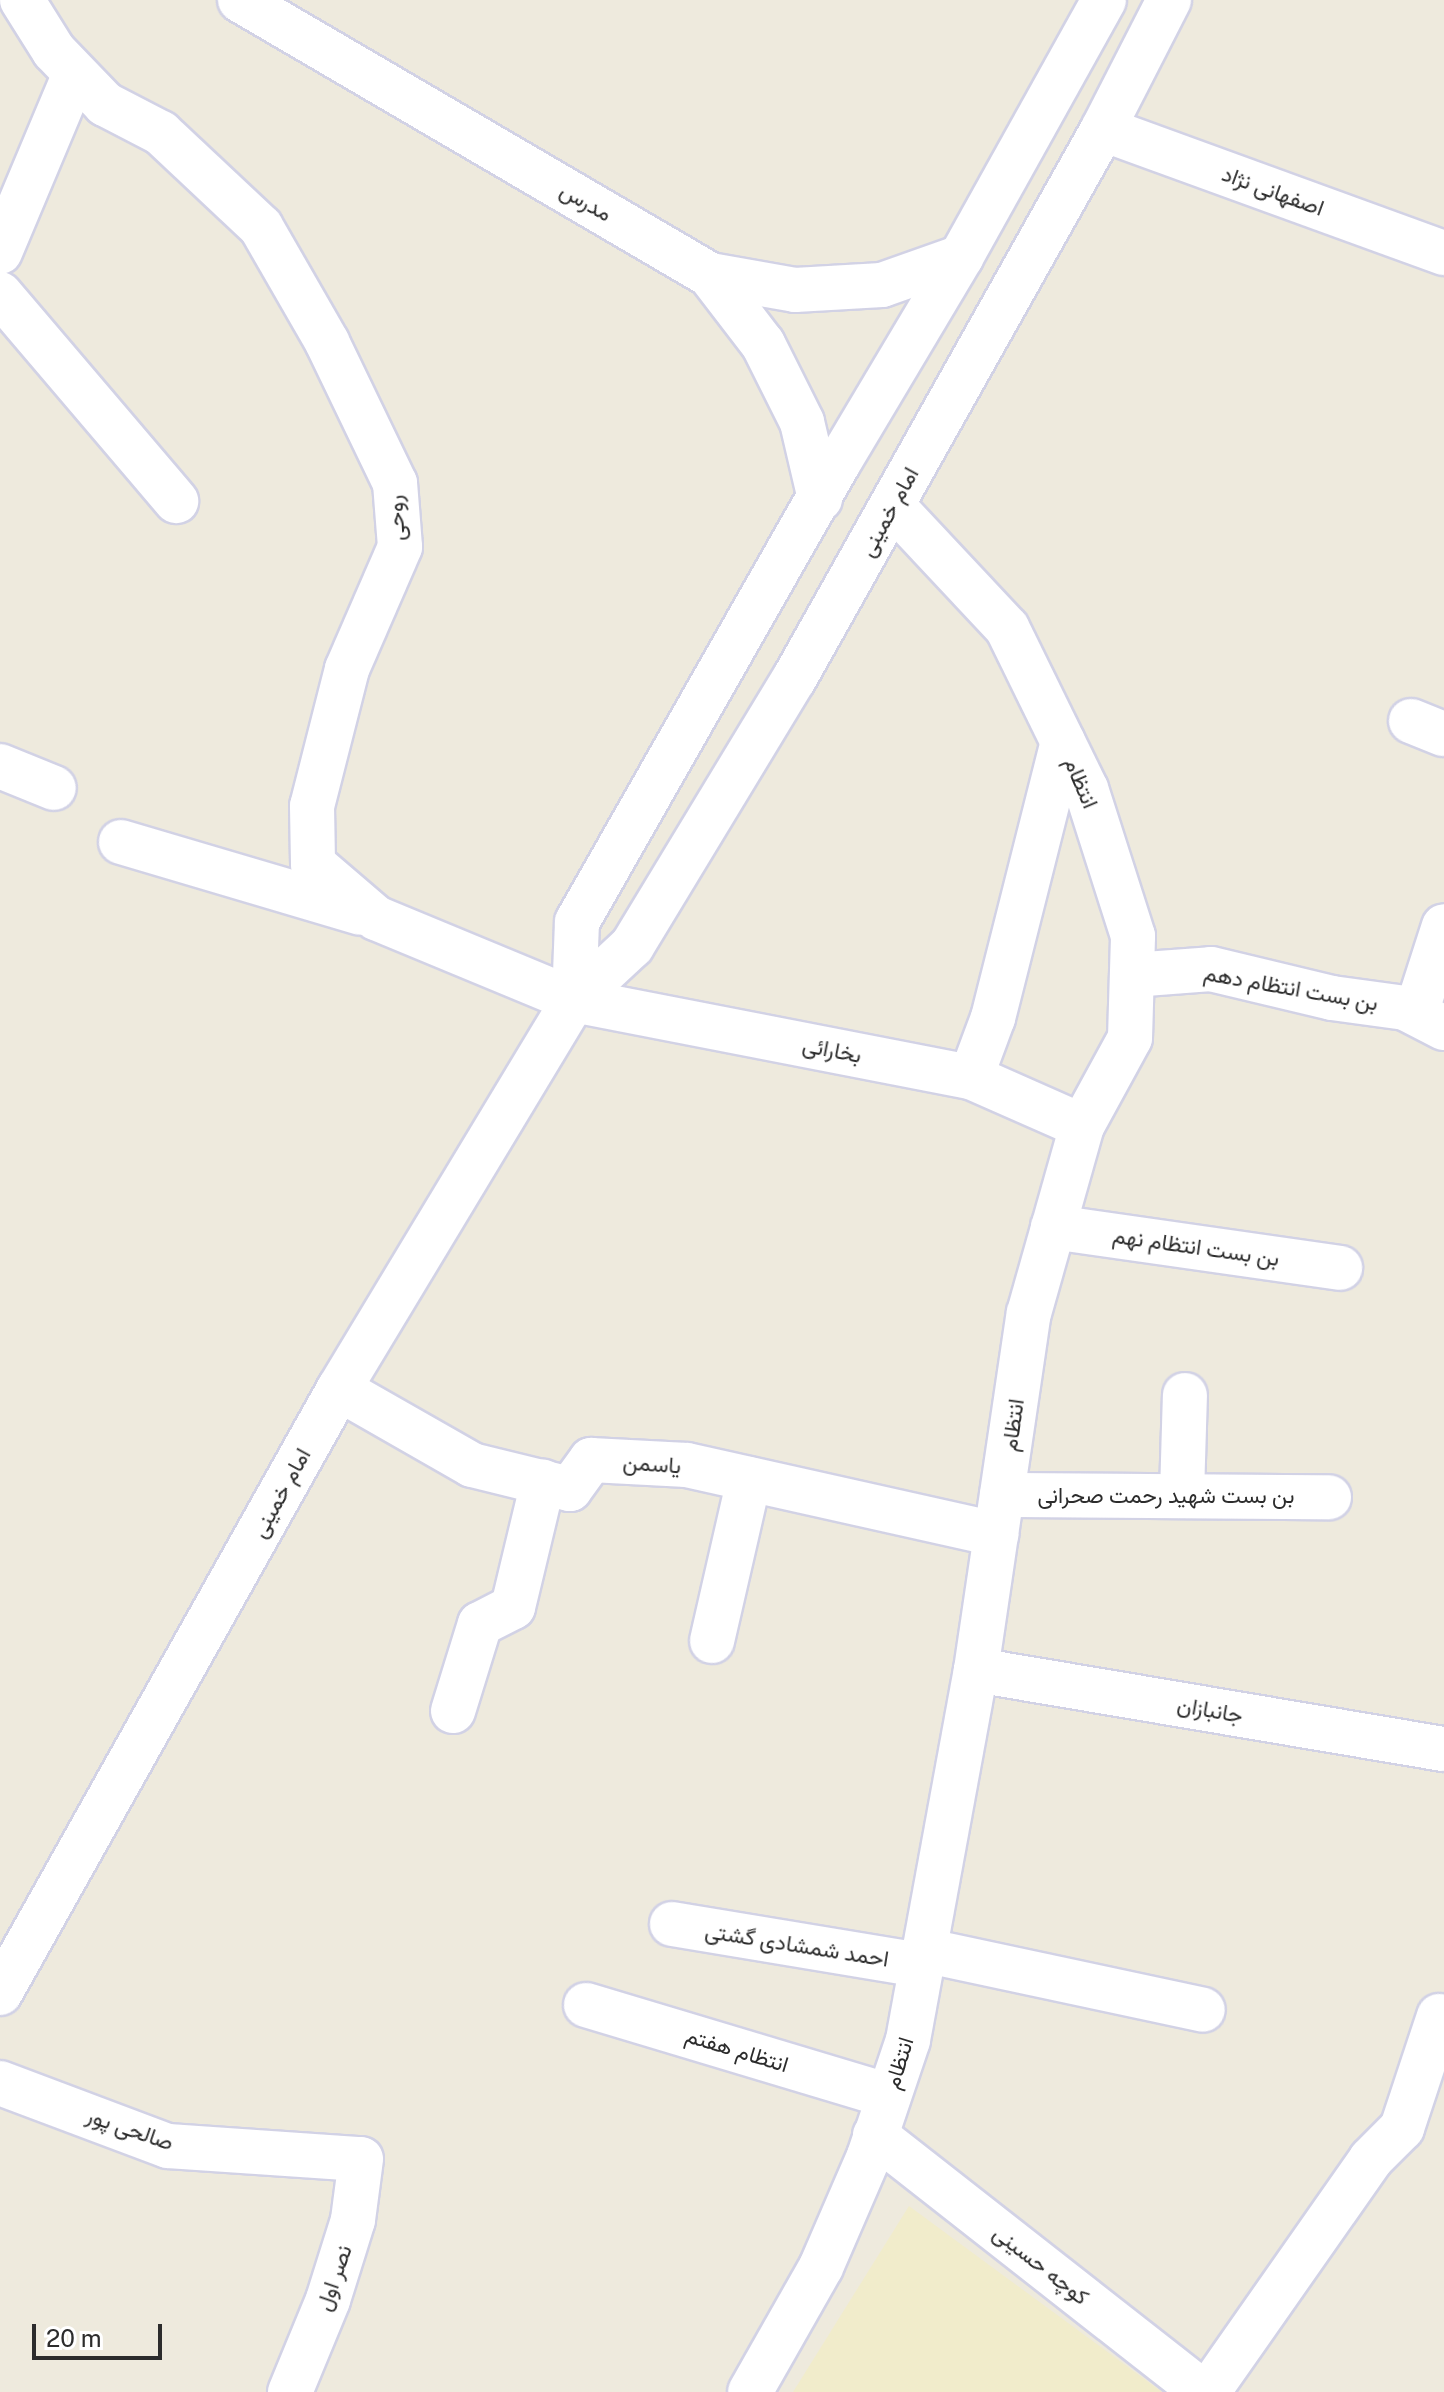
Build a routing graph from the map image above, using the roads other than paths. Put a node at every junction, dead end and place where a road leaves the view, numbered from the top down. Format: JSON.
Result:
{"nodes":[{"id":1,"x":22,"y":0,"type":"edge"},
{"id":2,"x":240,"y":0,"type":"edge"},
{"id":3,"x":1104,"y":0,"type":"edge"},
{"id":4,"x":1169,"y":0,"type":"edge"},
{"id":5,"x":75,"y":74,"type":"junction"},
{"id":6,"x":1103,"y":129,"type":"junction"},
{"id":7,"x":0,"y":252,"type":"edge"},
{"id":8,"x":1444,"y":253,"type":"edge"},
{"id":9,"x":961,"y":257,"type":"junction"},
{"id":10,"x":710,"y":275,"type":"junction"},
{"id":11,"x":0,"y":294,"type":"edge"},
{"id":12,"x":820,"y":499,"type":"junction"},
{"id":13,"x":176,"y":501,"type":"dead end"},
{"id":14,"x":893,"y":506,"type":"junction"},
{"id":15,"x":1063,"y":742,"type":"junction"},
{"id":16,"x":0,"y":766,"type":"edge"},
{"id":17,"x":54,"y":788,"type":"dead end"},
{"id":18,"x":121,"y":842,"type":"dead end"},
{"id":19,"x":376,"y":918,"type":"junction"},
{"id":20,"x":1444,"y":926,"type":"edge"},
{"id":21,"x":1132,"y":975,"type":"junction"},
{"id":22,"x":574,"y":1000,"type":"junction"},
{"id":23,"x":1430,"y":1021,"type":"edge"},
{"id":24,"x":971,"y":1077,"type":"junction"},
{"id":25,"x":1082,"y":1126,"type":"junction"},
{"id":26,"x":1053,"y":1227,"type":"junction"},
{"id":27,"x":1340,"y":1268,"type":"dead end"},
{"id":28,"x":339,"y":1389,"type":"junction"},
{"id":29,"x":1185,"y":1395,"type":"dead end"},
{"id":30,"x":749,"y":1479,"type":"junction"},
{"id":31,"x":543,"y":1482,"type":"junction"},
{"id":32,"x":1182,"y":1494,"type":"junction"},
{"id":33,"x":1329,"y":1497,"type":"dead end"},
{"id":34,"x":999,"y":1515,"type":"junction"},
{"id":35,"x":712,"y":1641,"type":"dead end"},
{"id":36,"x":976,"y":1670,"type":"junction"},
{"id":37,"x":453,"y":1711,"type":"dead end"},
{"id":38,"x":1444,"y":1749,"type":"edge"},
{"id":39,"x":672,"y":1924,"type":"dead end"},
{"id":40,"x":923,"y":1958,"type":"junction"},
{"id":41,"x":0,"y":1993,"type":"edge"},
{"id":42,"x":586,"y":2005,"type":"dead end"},
{"id":43,"x":1203,"y":2010,"type":"dead end"},
{"id":44,"x":1439,"y":2016,"type":"dead end"},
{"id":45,"x":0,"y":2083,"type":"edge"},
{"id":46,"x":882,"y":2116,"type":"junction"},
{"id":47,"x":361,"y":2159,"type":"joint"},
{"id":48,"x":290,"y":2392,"type":"edge"},
{"id":49,"x":750,"y":2392,"type":"edge"},
{"id":50,"x":1208,"y":2392,"type":"edge"}],
"edges":[{"from":1,"to":5,"type":"street","name":"روحی"},
{"from":2,"to":10,"type":"street","name":"مدرس"},
{"from":3,"to":9,"type":"street","name":"امام خمینی"},
{"from":4,"to":6,"type":"street","name":"امام خمینی"},
{"from":5,"to":7,"type":"street"},
{"from":5,"to":19,"type":"street","name":"روحی"},
{"from":6,"to":8,"type":"street","name":"اصفهانی نژاد"},
{"from":6,"to":14,"type":"street","name":"امام خمینی"},
{"from":9,"to":10,"type":"street","name":"مدرس"},
{"from":9,"to":12,"type":"street","name":"امام خمینی"},
{"from":10,"to":12,"type":"street"},
{"from":11,"to":13,"type":"street"},
{"from":12,"to":22,"type":"street","name":"امام خمینی"},
{"from":14,"to":15,"type":"street","name":"انتظام"},
{"from":14,"to":22,"type":"street","name":"امام خمینی"},
{"from":15,"to":21,"type":"street","name":"انتظام"},
{"from":15,"to":24,"type":"street"},
{"from":16,"to":17,"type":"street"},
{"from":18,"to":19,"type":"street"},
{"from":19,"to":22,"type":"street","name":"روحی"},
{"from":20,"to":23,"type":"street"},
{"from":21,"to":23,"type":"street","name":"بن بست انتظام دهم"},
{"from":21,"to":25,"type":"street","name":"انتظام"},
{"from":22,"to":24,"type":"street","name":"بخارائی"},
{"from":22,"to":28,"type":"street","name":"امام خمینی"},
{"from":24,"to":25,"type":"street","name":"بخارائی"},
{"from":25,"to":26,"type":"street","name":"انتظام"},
{"from":26,"to":27,"type":"street","name":"بن بست انتظام نهم"},
{"from":26,"to":34,"type":"street","name":"انتظام"},
{"from":28,"to":31,"type":"street","name":"یاسمن"},
{"from":28,"to":41,"type":"street","name":"امام خمینی"},
{"from":29,"to":32,"type":"street"},
{"from":30,"to":31,"type":"street","name":"یاسمن"},
{"from":30,"to":34,"type":"street","name":"یاسمن"},
{"from":30,"to":35,"type":"street"},
{"from":31,"to":37,"type":"street"},
{"from":32,"to":33,"type":"street","name":"بن بست شهید رحمت صحرانی"},
{"from":32,"to":34,"type":"street","name":"بن بست شهید رحمت صحرانی"},
{"from":34,"to":36,"type":"street","name":"انتظام"},
{"from":36,"to":38,"type":"street","name":"جانبازان"},
{"from":36,"to":40,"type":"street","name":"انتظام"},
{"from":39,"to":40,"type":"street","name":"احمد شمشادی گشتی"},
{"from":40,"to":43,"type":"street","name":"احمد شمشادی گشتی"},
{"from":40,"to":46,"type":"street","name":"انتظام"},
{"from":42,"to":46,"type":"street","name":"انتظام هفتم"},
{"from":44,"to":50,"type":"street"},
{"from":45,"to":47,"type":"street","name":"صالحی پور"},
{"from":46,"to":49,"type":"street","name":"انتظام"},
{"from":46,"to":50,"type":"street","name":"کوچه حسینی"},
{"from":47,"to":48,"type":"street","name":"نصر اول"}]}
